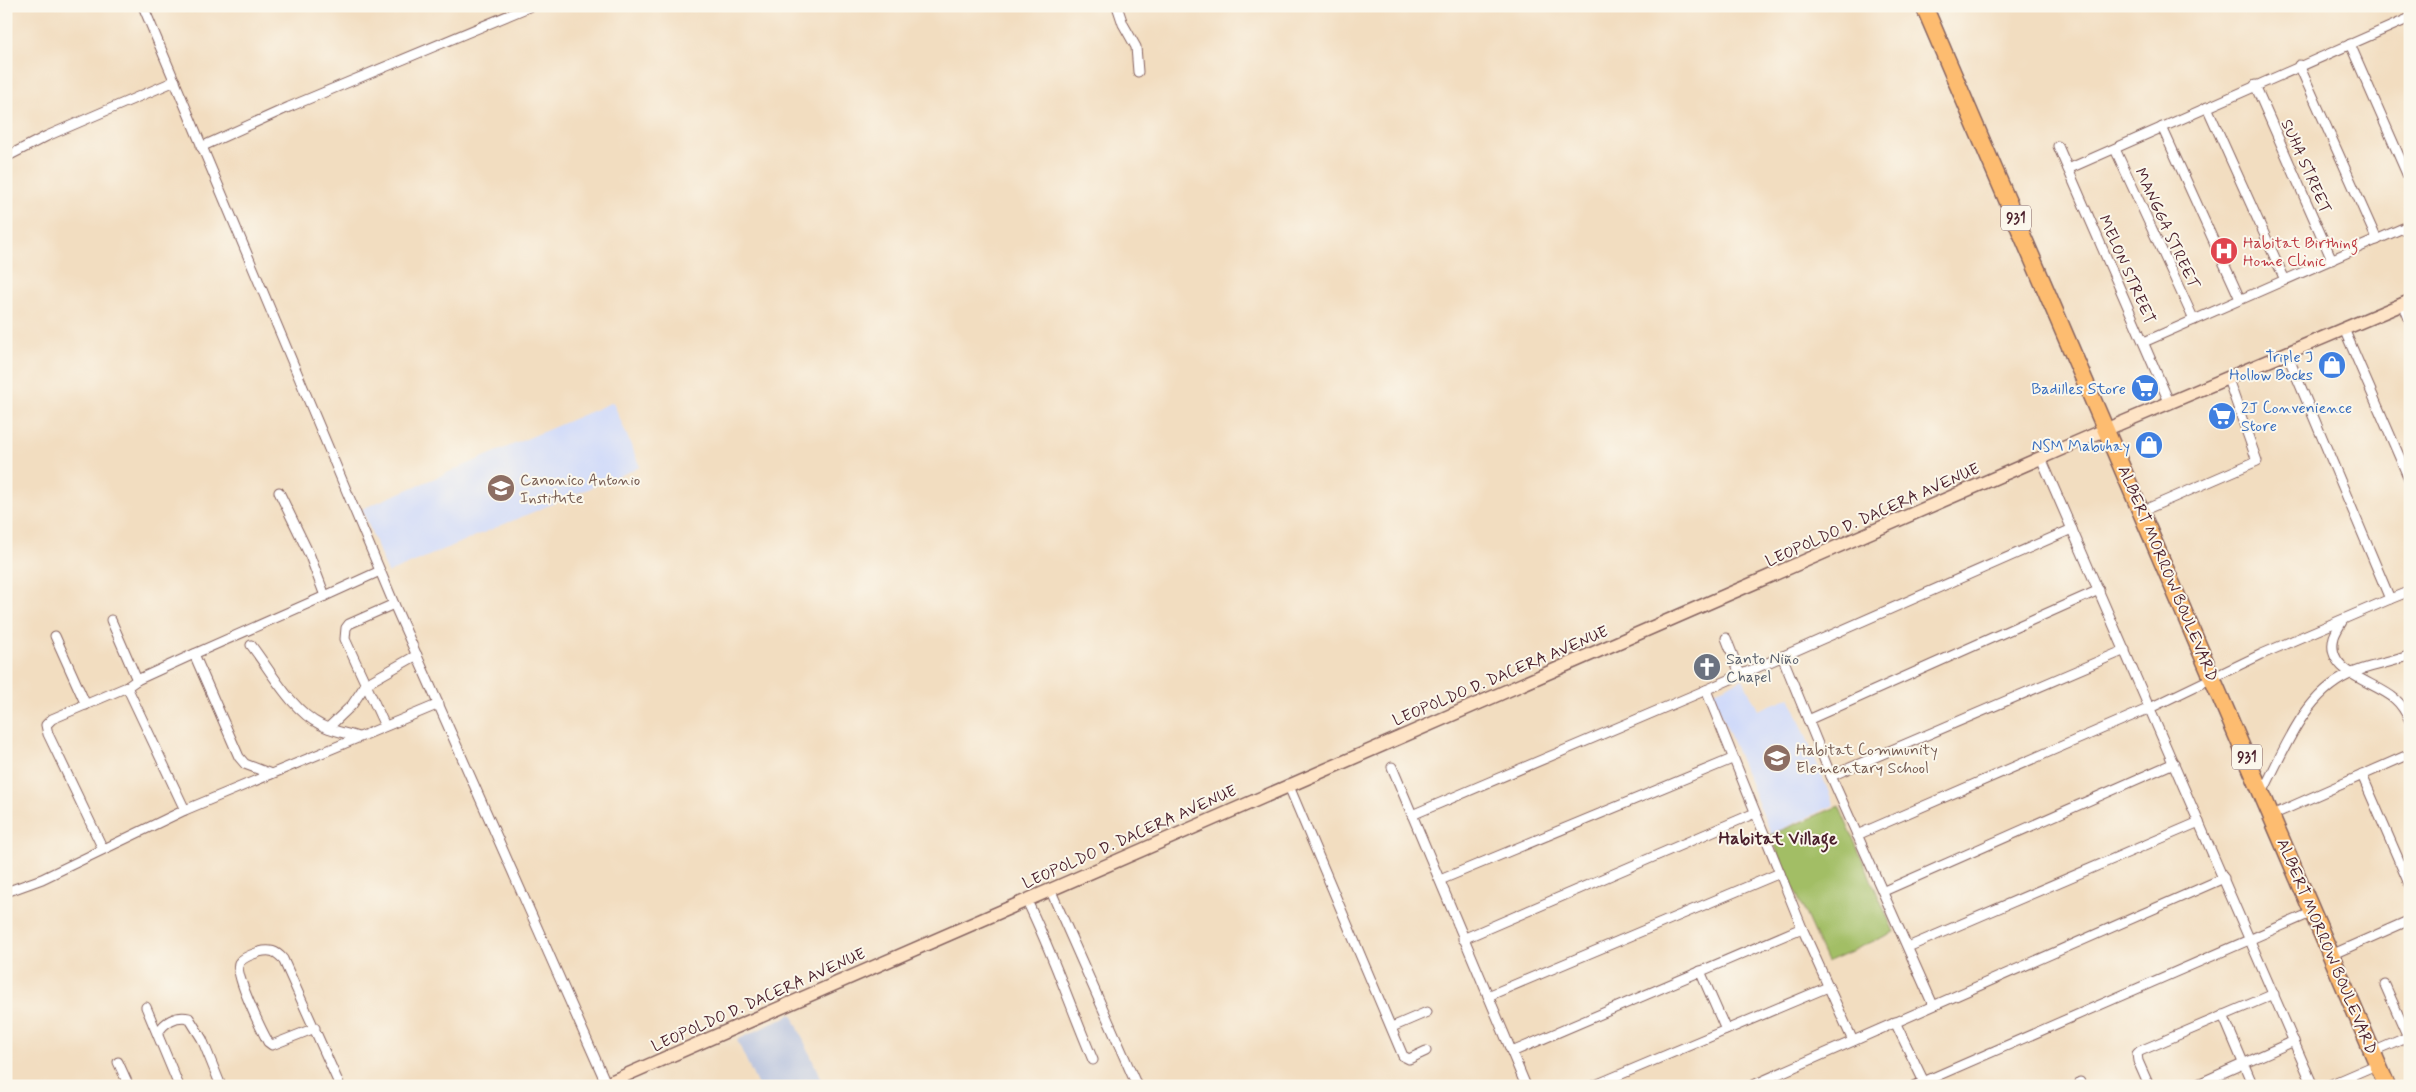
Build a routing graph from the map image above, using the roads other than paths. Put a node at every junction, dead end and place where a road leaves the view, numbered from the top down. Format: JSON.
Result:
{"nodes":[{"id":1,"x":143,"y":6,"type":"edge"},
{"id":2,"x":531,"y":6,"type":"edge"},
{"id":3,"x":1117,"y":6,"type":"edge"},
{"id":4,"x":1924,"y":6,"type":"edge"},
{"id":5,"x":2410,"y":18,"type":"edge"},
{"id":6,"x":2350,"y":44,"type":"junction"},
{"id":7,"x":2299,"y":65,"type":"junction"},
{"id":8,"x":1138,"y":72,"type":"dead end"},
{"id":9,"x":175,"y":82,"type":"junction"},
{"id":10,"x":2255,"y":85,"type":"junction"},
{"id":11,"x":2207,"y":107,"type":"junction"},
{"id":12,"x":2162,"y":127,"type":"junction"},
{"id":13,"x":2058,"y":146,"type":"dead end"},
{"id":14,"x":201,"y":148,"type":"junction"},
{"id":15,"x":2115,"y":149,"type":"junction"},
{"id":16,"x":6,"y":156,"type":"edge"},
{"id":17,"x":2068,"y":168,"type":"junction"},
{"id":18,"x":2410,"y":181,"type":"edge"},
{"id":19,"x":2410,"y":225,"type":"edge"},
{"id":20,"x":2377,"y":240,"type":"junction"},
{"id":21,"x":2332,"y":260,"type":"junction"},
{"id":22,"x":2285,"y":280,"type":"junction"},
{"id":23,"x":2240,"y":299,"type":"junction"},
{"id":24,"x":2406,"y":303,"type":"edge"},
{"id":25,"x":2194,"y":320,"type":"junction"},
{"id":26,"x":2410,"y":321,"type":"edge"},
{"id":27,"x":2344,"y":329,"type":"junction"},
{"id":28,"x":2144,"y":342,"type":"junction"},
{"id":29,"x":2287,"y":354,"type":"junction"},
{"id":30,"x":2228,"y":379,"type":"junction"},
{"id":31,"x":2170,"y":404,"type":"junction"},
{"id":32,"x":2107,"y":429,"type":"junction"},
{"id":33,"x":2041,"y":458,"type":"junction"},
{"id":34,"x":2410,"y":481,"type":"edge"},
{"id":35,"x":279,"y":492,"type":"dead end"},
{"id":36,"x":2142,"y":511,"type":"junction"},
{"id":37,"x":2072,"y":529,"type":"junction"},
{"id":38,"x":380,"y":571,"type":"junction"},
{"id":39,"x":2099,"y":590,"type":"junction"},
{"id":40,"x":2410,"y":591,"type":"edge"},
{"id":41,"x":325,"y":596,"type":"junction"},
{"id":42,"x":2390,"y":599,"type":"junction"},
{"id":43,"x":394,"y":604,"type":"junction"},
{"id":44,"x":111,"y":620,"type":"dead end"},
{"id":45,"x":2343,"y":620,"type":"junction"},
{"id":46,"x":56,"y":636,"type":"dead end"},
{"id":47,"x":1726,"y":638,"type":"dead end"},
{"id":48,"x":251,"y":645,"type":"dead end"},
{"id":49,"x":2125,"y":650,"type":"junction"},
{"id":50,"x":194,"y":654,"type":"junction"},
{"id":51,"x":417,"y":655,"type":"junction"},
{"id":52,"x":2410,"y":655,"type":"edge"},
{"id":53,"x":1782,"y":656,"type":"junction"},
{"id":54,"x":1740,"y":674,"type":"junction"},
{"id":55,"x":2349,"y":674,"type":"junction"},
{"id":56,"x":2214,"y":679,"type":"junction"},
{"id":57,"x":137,"y":680,"type":"junction"},
{"id":58,"x":366,"y":684,"type":"junction"},
{"id":59,"x":127,"y":687,"type":"junction"},
{"id":60,"x":1706,"y":690,"type":"junction"},
{"id":61,"x":439,"y":704,"type":"junction"},
{"id":62,"x":86,"y":705,"type":"junction"},
{"id":63,"x":2150,"y":708,"type":"junction"},
{"id":64,"x":1808,"y":720,"type":"junction"},
{"id":65,"x":2410,"y":721,"type":"edge"},
{"id":66,"x":385,"y":726,"type":"junction"},
{"id":67,"x":328,"y":728,"type":"junction"},
{"id":68,"x":358,"y":737,"type":"junction"},
{"id":69,"x":2410,"y":754,"type":"edge"},
{"id":70,"x":1732,"y":759,"type":"junction"},
{"id":71,"x":2174,"y":764,"type":"junction"},
{"id":72,"x":1392,"y":768,"type":"dead end"},
{"id":73,"x":271,"y":774,"type":"junction"},
{"id":74,"x":1831,"y":776,"type":"junction"},
{"id":75,"x":2362,"y":776,"type":"junction"},
{"id":76,"x":1288,"y":784,"type":"junction"},
{"id":77,"x":2262,"y":793,"type":"junction"},
{"id":78,"x":185,"y":810,"type":"junction"},
{"id":79,"x":1755,"y":813,"type":"junction"},
{"id":80,"x":1412,"y":815,"type":"junction"},
{"id":81,"x":2272,"y":815,"type":"junction"},
{"id":82,"x":2199,"y":822,"type":"junction"},
{"id":83,"x":1857,"y":834,"type":"junction"},
{"id":84,"x":103,"y":850,"type":"junction"},
{"id":85,"x":1780,"y":873,"type":"junction"},
{"id":86,"x":2224,"y":878,"type":"junction"},
{"id":87,"x":1440,"y":880,"type":"junction"},
{"id":88,"x":2410,"y":886,"type":"edge"},
{"id":89,"x":1050,"y":888,"type":"junction"},
{"id":90,"x":1884,"y":891,"type":"junction"},
{"id":91,"x":6,"y":892,"type":"edge"},
{"id":92,"x":1026,"y":899,"type":"junction"},
{"id":93,"x":2313,"y":912,"type":"junction"},
{"id":94,"x":2410,"y":920,"type":"edge"},
{"id":95,"x":1802,"y":928,"type":"junction"},
{"id":96,"x":1463,"y":939,"type":"junction"},
{"id":97,"x":2250,"y":940,"type":"junction"},
{"id":98,"x":1908,"y":947,"type":"junction"},
{"id":99,"x":2332,"y":955,"type":"junction"},
{"id":100,"x":1700,"y":972,"type":"junction"},
{"id":101,"x":2385,"y":985,"type":"dead end"},
{"id":102,"x":1828,"y":988,"type":"junction"},
{"id":103,"x":2274,"y":994,"type":"junction"},
{"id":104,"x":1488,"y":996,"type":"junction"},
{"id":105,"x":1933,"y":1005,"type":"junction"},
{"id":106,"x":146,"y":1007,"type":"dead end"},
{"id":107,"x":1427,"y":1012,"type":"dead end"},
{"id":108,"x":2223,"y":1015,"type":"junction"},
{"id":109,"x":1895,"y":1022,"type":"junction"},
{"id":110,"x":1392,"y":1027,"type":"junction"},
{"id":111,"x":315,"y":1028,"type":"junction"},
{"id":112,"x":1726,"y":1030,"type":"junction"},
{"id":113,"x":158,"y":1033,"type":"junction"},
{"id":114,"x":2409,"y":1036,"type":"edge"},
{"id":115,"x":1853,"y":1041,"type":"junction"},
{"id":116,"x":2294,"y":1041,"type":"junction"},
{"id":117,"x":1426,"y":1051,"type":"dead end"},
{"id":118,"x":1512,"y":1052,"type":"junction"},
{"id":119,"x":2375,"y":1058,"type":"junction"},
{"id":120,"x":1094,"y":1060,"type":"dead end"},
{"id":121,"x":118,"y":1062,"type":"dead end"},
{"id":122,"x":2244,"y":1063,"type":"junction"},
{"id":123,"x":1925,"y":1084,"type":"edge"},
{"id":124,"x":2198,"y":1084,"type":"dead end"},
{"id":125,"x":604,"y":1085,"type":"edge"},
{"id":126,"x":129,"y":1086,"type":"edge"},
{"id":127,"x":179,"y":1086,"type":"edge"},
{"id":128,"x":221,"y":1086,"type":"edge"},
{"id":129,"x":340,"y":1086,"type":"edge"},
{"id":130,"x":1137,"y":1086,"type":"edge"},
{"id":131,"x":1526,"y":1086,"type":"edge"},
{"id":132,"x":1593,"y":1086,"type":"edge"},
{"id":133,"x":1751,"y":1086,"type":"edge"},
{"id":134,"x":1914,"y":1086,"type":"edge"},
{"id":135,"x":2150,"y":1086,"type":"edge"},
{"id":136,"x":2254,"y":1086,"type":"edge"},
{"id":137,"x":2313,"y":1086,"type":"edge"},
{"id":138,"x":2328,"y":1086,"type":"edge"},
{"id":139,"x":2387,"y":1086,"type":"edge"}],
"edges":[{"from":1,"to":9,"type":"street"},
{"from":2,"to":14,"type":"street"},
{"from":3,"to":8,"type":"street"},
{"from":4,"to":32,"type":"highway","name":"ALBERT MORROW BOULEVARD","number":"931"},
{"from":5,"to":6,"type":"street"},
{"from":6,"to":7,"type":"street"},
{"from":6,"to":18,"type":"street"},
{"from":7,"to":10,"type":"street"},
{"from":7,"to":20,"type":"street"},
{"from":9,"to":14,"type":"street"},
{"from":9,"to":16,"type":"street"},
{"from":10,"to":11,"type":"street"},
{"from":10,"to":21,"type":"street","name":"SUHA STREET"},
{"from":11,"to":12,"type":"street"},
{"from":11,"to":22,"type":"street"},
{"from":12,"to":15,"type":"street"},
{"from":12,"to":23,"type":"street"},
{"from":13,"to":17,"type":"street","name":"MELON STREET"},
{"from":14,"to":38,"type":"street"},
{"from":15,"to":17,"type":"street"},
{"from":15,"to":25,"type":"street","name":"MANGGA STREET"},
{"from":17,"to":28,"type":"street","name":"MELON STREET"},
{"from":19,"to":20,"type":"street"},
{"from":20,"to":21,"type":"street"},
{"from":21,"to":22,"type":"street"},
{"from":22,"to":23,"type":"street"},
{"from":23,"to":25,"type":"street"},
{"from":24,"to":26,"type":"street"},
{"from":24,"to":27,"type":"main road","name":"LEOPOLDO D. DACERA AVENUE"},
{"from":25,"to":28,"type":"street"},
{"from":27,"to":29,"type":"main road","name":"LEOPOLDO D. DACERA AVENUE"},
{"from":27,"to":34,"type":"street"},
{"from":28,"to":31,"type":"street","name":"MELON STREET"},
{"from":29,"to":30,"type":"main road","name":"LEOPOLDO D. DACERA AVENUE"},
{"from":29,"to":42,"type":"street"},
{"from":30,"to":31,"type":"main road","name":"LEOPOLDO D. DACERA AVENUE"},
{"from":30,"to":36,"type":"street"},
{"from":31,"to":32,"type":"main road","name":"LEOPOLDO D. DACERA AVENUE"},
{"from":32,"to":33,"type":"main road","name":"LEOPOLDO D. DACERA AVENUE"},
{"from":32,"to":36,"type":"highway","name":"ALBERT MORROW BOULEVARD","number":"931"},
{"from":33,"to":37,"type":"street"},
{"from":33,"to":76,"type":"main road","name":"LEOPOLDO D. DACERA AVENUE"},
{"from":35,"to":41,"type":"street"},
{"from":36,"to":56,"type":"highway","name":"ALBERT MORROW BOULEVARD","number":"931"},
{"from":37,"to":39,"type":"street"},
{"from":37,"to":53,"type":"street"},
{"from":38,"to":41,"type":"street"},
{"from":38,"to":43,"type":"street"},
{"from":39,"to":49,"type":"street"},
{"from":39,"to":64,"type":"street"},
{"from":40,"to":42,"type":"street"},
{"from":41,"to":50,"type":"street"},
{"from":42,"to":45,"type":"street"},
{"from":43,"to":51,"type":"street"},
{"from":43,"to":58,"type":"street"},
{"from":44,"to":57,"type":"street"},
{"from":45,"to":55,"type":"street"},
{"from":45,"to":56,"type":"street"},
{"from":46,"to":62,"type":"street"},
{"from":47,"to":54,"type":"street"},
{"from":48,"to":67,"type":"street"},
{"from":49,"to":63,"type":"street"},
{"from":49,"to":74,"type":"street"},
{"from":50,"to":57,"type":"street"},
{"from":50,"to":73,"type":"street"},
{"from":51,"to":58,"type":"street"},
{"from":51,"to":61,"type":"street"},
{"from":52,"to":55,"type":"street"},
{"from":53,"to":54,"type":"street"},
{"from":53,"to":64,"type":"street"},
{"from":54,"to":60,"type":"street"},
{"from":55,"to":65,"type":"street"},
{"from":55,"to":77,"type":"street"},
{"from":56,"to":63,"type":"street"},
{"from":56,"to":77,"type":"highway","name":"ALBERT MORROW BOULEVARD","number":"931"},
{"from":57,"to":59,"type":"street"},
{"from":58,"to":66,"type":"street"},
{"from":58,"to":67,"type":"street"},
{"from":59,"to":62,"type":"street"},
{"from":59,"to":78,"type":"street"},
{"from":60,"to":70,"type":"street"},
{"from":60,"to":80,"type":"street"},
{"from":61,"to":66,"type":"street"},
{"from":61,"to":125,"type":"street"},
{"from":62,"to":84,"type":"street"},
{"from":63,"to":71,"type":"street"},
{"from":63,"to":83,"type":"street"},
{"from":64,"to":74,"type":"street"},
{"from":66,"to":68,"type":"street"},
{"from":67,"to":68,"type":"street"},
{"from":68,"to":73,"type":"street"},
{"from":69,"to":75,"type":"street"},
{"from":70,"to":79,"type":"street"},
{"from":70,"to":87,"type":"street"},
{"from":71,"to":82,"type":"street"},
{"from":71,"to":90,"type":"street"},
{"from":72,"to":80,"type":"street"},
{"from":73,"to":78,"type":"street"},
{"from":74,"to":83,"type":"street"},
{"from":75,"to":81,"type":"street"},
{"from":75,"to":88,"type":"street"},
{"from":76,"to":89,"type":"main road","name":"LEOPOLDO D. DACERA AVENUE"},
{"from":76,"to":110,"type":"street"},
{"from":77,"to":81,"type":"highway","name":"ALBERT MORROW BOULEVARD","number":"931"},
{"from":78,"to":84,"type":"street"},
{"from":79,"to":85,"type":"street"},
{"from":79,"to":96,"type":"street"},
{"from":80,"to":87,"type":"street"},
{"from":81,"to":93,"type":"highway","name":"ALBERT MORROW BOULEVARD","number":"931"},
{"from":82,"to":86,"type":"street"},
{"from":82,"to":98,"type":"street"},
{"from":83,"to":90,"type":"street"},
{"from":84,"to":91,"type":"street"},
{"from":85,"to":95,"type":"street"},
{"from":85,"to":104,"type":"street"},
{"from":86,"to":97,"type":"street"},
{"from":86,"to":105,"type":"street"},
{"from":87,"to":96,"type":"street"},
{"from":89,"to":92,"type":"main road","name":"LEOPOLDO D. DACERA AVENUE"},
{"from":89,"to":130,"type":"street"},
{"from":90,"to":98,"type":"street"},
{"from":92,"to":120,"type":"street"},
{"from":92,"to":125,"type":"main road","name":"LEOPOLDO D. DACERA AVENUE"},
{"from":93,"to":97,"type":"street"},
{"from":93,"to":99,"type":"highway","name":"ALBERT MORROW BOULEVARD","number":"931"},
{"from":94,"to":99,"type":"street"},
{"from":95,"to":100,"type":"street"},
{"from":95,"to":102,"type":"street"},
{"from":96,"to":104,"type":"street"},
{"from":97,"to":103,"type":"street"},
{"from":97,"to":123,"type":"street"},
{"from":98,"to":105,"type":"street"},
{"from":99,"to":119,"type":"highway","name":"ALBERT MORROW BOULEVARD","number":"931"},
{"from":100,"to":112,"type":"street"},
{"from":100,"to":118,"type":"street"},
{"from":101,"to":114,"type":"street"},
{"from":102,"to":112,"type":"street"},
{"from":102,"to":115,"type":"street"},
{"from":103,"to":108,"type":"street"},
{"from":103,"to":116,"type":"street"},
{"from":104,"to":118,"type":"street"},
{"from":105,"to":109,"type":"street"},
{"from":106,"to":113,"type":"street"},
{"from":107,"to":110,"type":"street"},
{"from":108,"to":122,"type":"street"},
{"from":108,"to":135,"type":"street"},
{"from":109,"to":115,"type":"street"},
{"from":109,"to":123,"type":"street"},
{"from":110,"to":117,"type":"street"},
{"from":111,"to":111,"type":"street"},
{"from":111,"to":129,"type":"street"},
{"from":112,"to":132,"type":"street"},
{"from":113,"to":127,"type":"street"},
{"from":113,"to":128,"type":"street"},
{"from":114,"to":119,"type":"street"},
{"from":115,"to":133,"type":"street"},
{"from":116,"to":122,"type":"street"},
{"from":116,"to":137,"type":"street"},
{"from":118,"to":131,"type":"street"},
{"from":119,"to":138,"type":"street"},
{"from":119,"to":139,"type":"highway","name":"ALBERT MORROW BOULEVARD","number":"931"},
{"from":121,"to":126,"type":"street"},
{"from":122,"to":124,"type":"street"},
{"from":122,"to":136,"type":"street"},
{"from":123,"to":134,"type":"street"}]}
